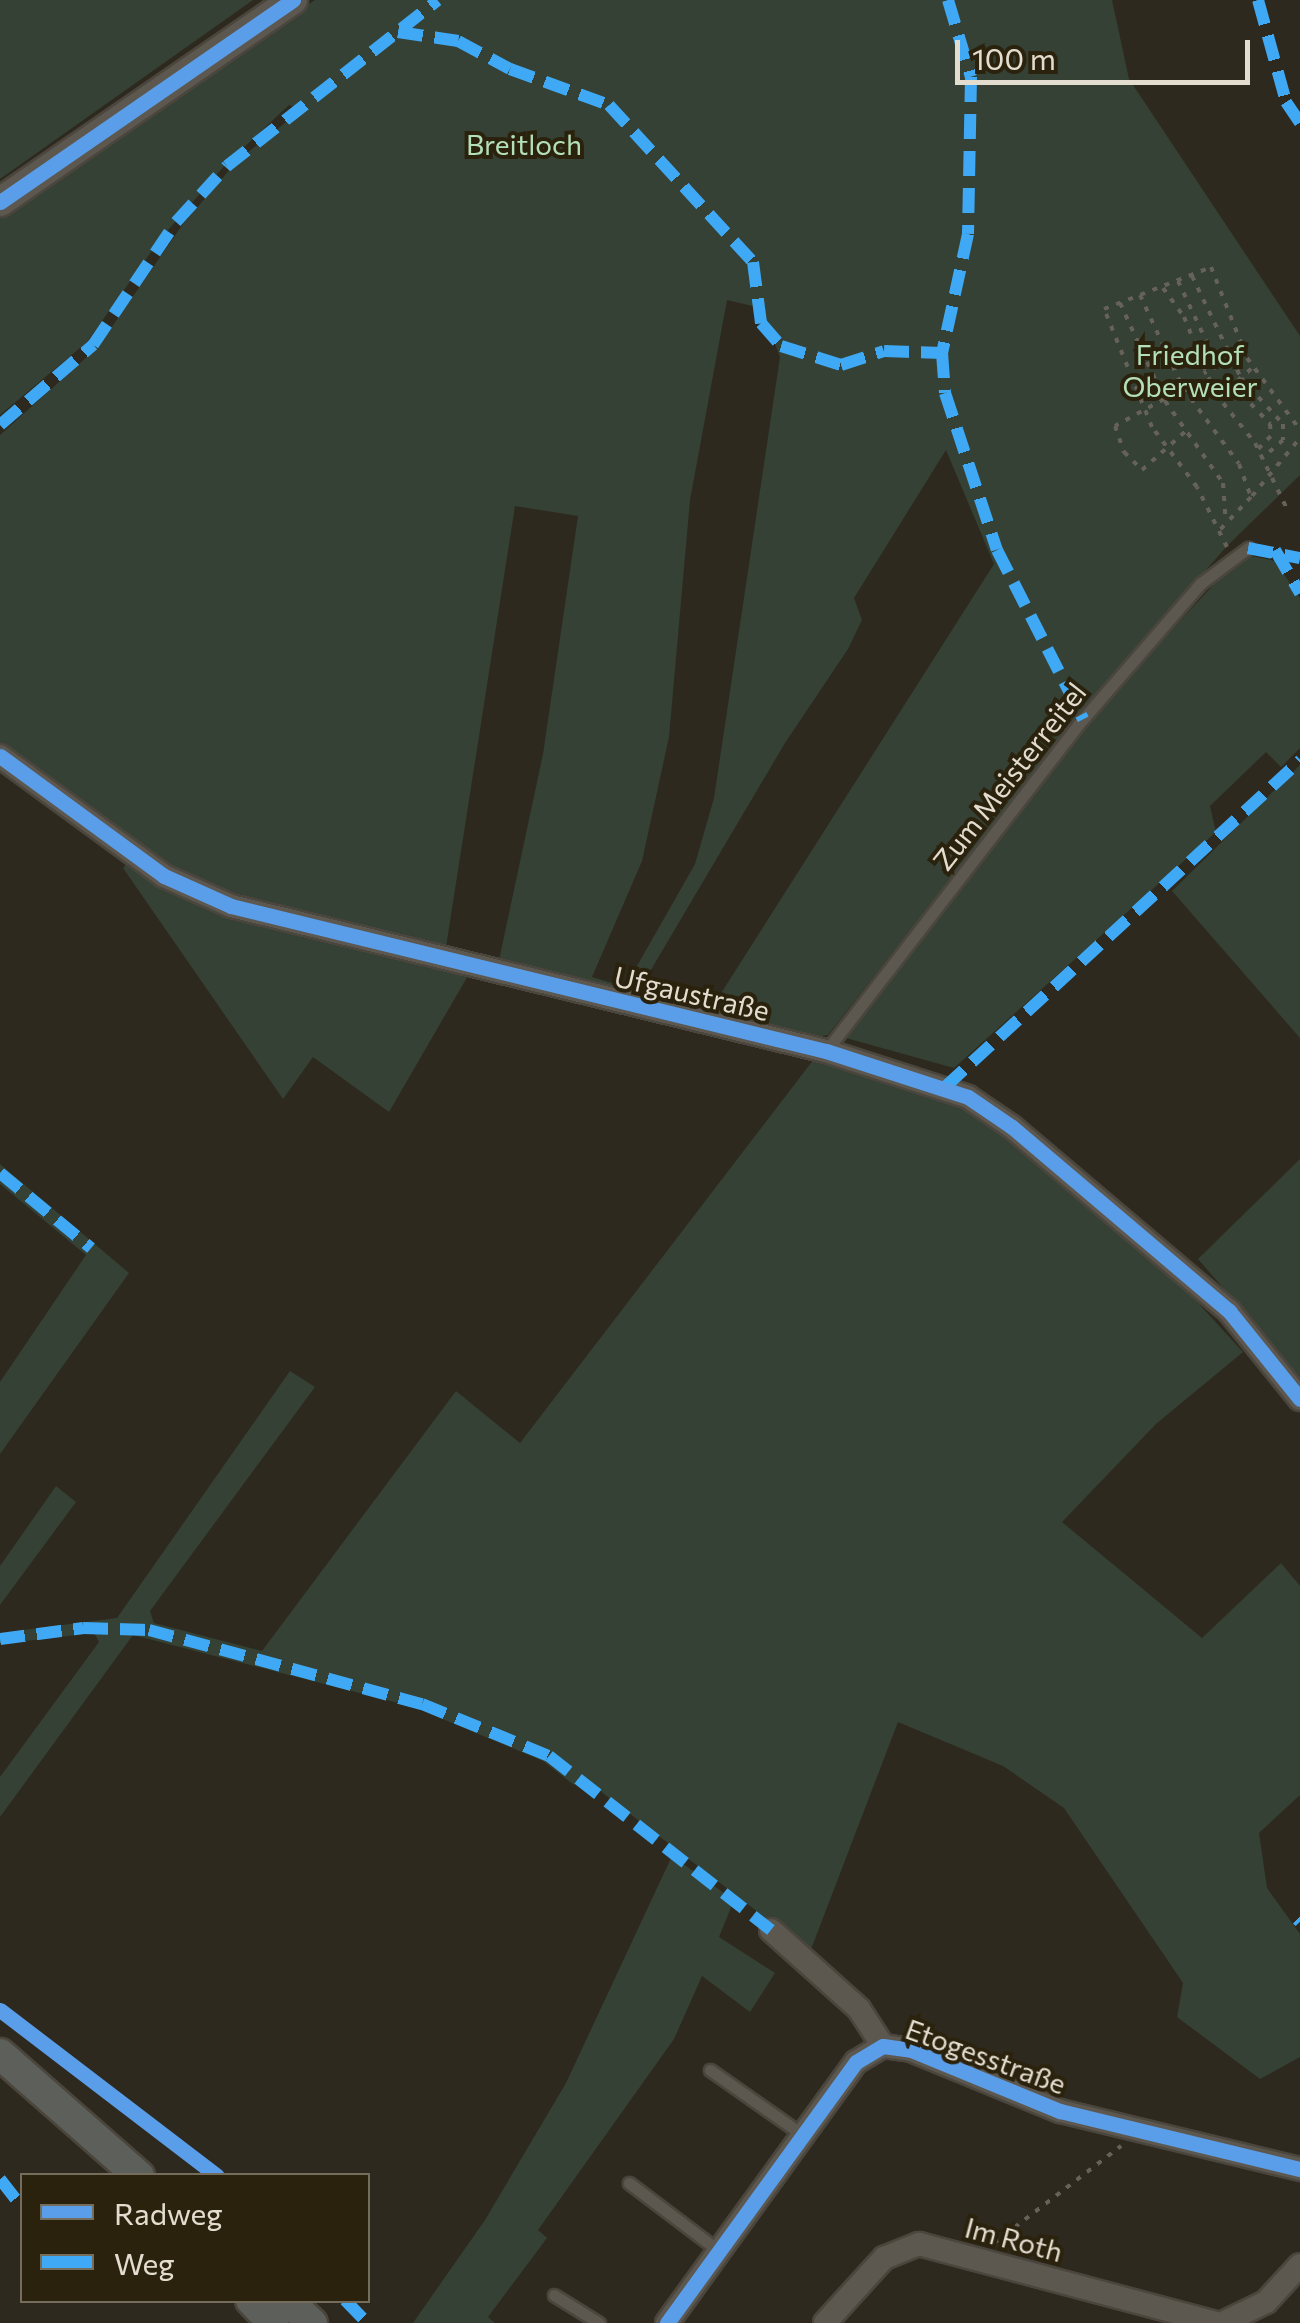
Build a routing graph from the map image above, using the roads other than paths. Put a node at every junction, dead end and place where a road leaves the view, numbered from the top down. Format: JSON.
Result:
{"nodes":[{"id":1,"x":293,"y":0,"type":"edge"},
{"id":2,"x":0,"y":202,"type":"edge"},
{"id":3,"x":1248,"y":548,"type":"dead end"},
{"id":4,"x":0,"y":756,"type":"edge"},
{"id":5,"x":826,"y":1051,"type":"junction"},
{"id":6,"x":1300,"y":1399,"type":"edge"},
{"id":7,"x":771,"y":1930,"type":"dead end"},
{"id":8,"x":883,"y":2046,"type":"junction"},
{"id":9,"x":0,"y":2054,"type":"edge"},
{"id":10,"x":710,"y":2070,"type":"dead end"},
{"id":11,"x":800,"y":2133,"type":"junction"},
{"id":12,"x":1300,"y":2169,"type":"edge"},
{"id":13,"x":136,"y":2173,"type":"edge"},
{"id":14,"x":629,"y":2183,"type":"dead end"},
{"id":15,"x":718,"y":2251,"type":"junction"},
{"id":16,"x":1300,"y":2265,"type":"edge"},
{"id":17,"x":554,"y":2295,"type":"dead end"},
{"id":18,"x":254,"y":2303,"type":"edge"},
{"id":19,"x":290,"y":2303,"type":"edge"},
{"id":20,"x":273,"y":2323,"type":"edge"},
{"id":21,"x":312,"y":2323,"type":"edge"},
{"id":22,"x":599,"y":2323,"type":"edge"},
{"id":23,"x":668,"y":2323,"type":"edge"},
{"id":24,"x":825,"y":2323,"type":"edge"},
{"id":25,"x":1219,"y":2323,"type":"edge"}],
"edges":[{"from":1,"to":2,"type":"street"},
{"from":3,"to":5,"type":"lane","name":"Zum Meisterreitel"},
{"from":4,"to":5,"type":"street","name":"Ufgaustraße"},
{"from":5,"to":6,"type":"street","name":"Ufgaustraße"},
{"from":7,"to":8,"type":"street","name":"Etogesstraße"},
{"from":8,"to":11,"type":"street","name":"Etogesstraße"},
{"from":8,"to":12,"type":"street","name":"Etogesstraße"},
{"from":9,"to":13,"type":"main road"},
{"from":10,"to":11,"type":"lane"},
{"from":11,"to":15,"type":"street","name":"Etogesstraße"},
{"from":14,"to":15,"type":"lane"},
{"from":15,"to":23,"type":"street","name":"Etogesstraße"},
{"from":16,"to":25,"type":"street","name":"Im Roth"},
{"from":17,"to":22,"type":"lane"},
{"from":18,"to":20,"type":"main road"},
{"from":19,"to":21,"type":"main road"},
{"from":24,"to":25,"type":"street","name":"Im Roth"}]}
